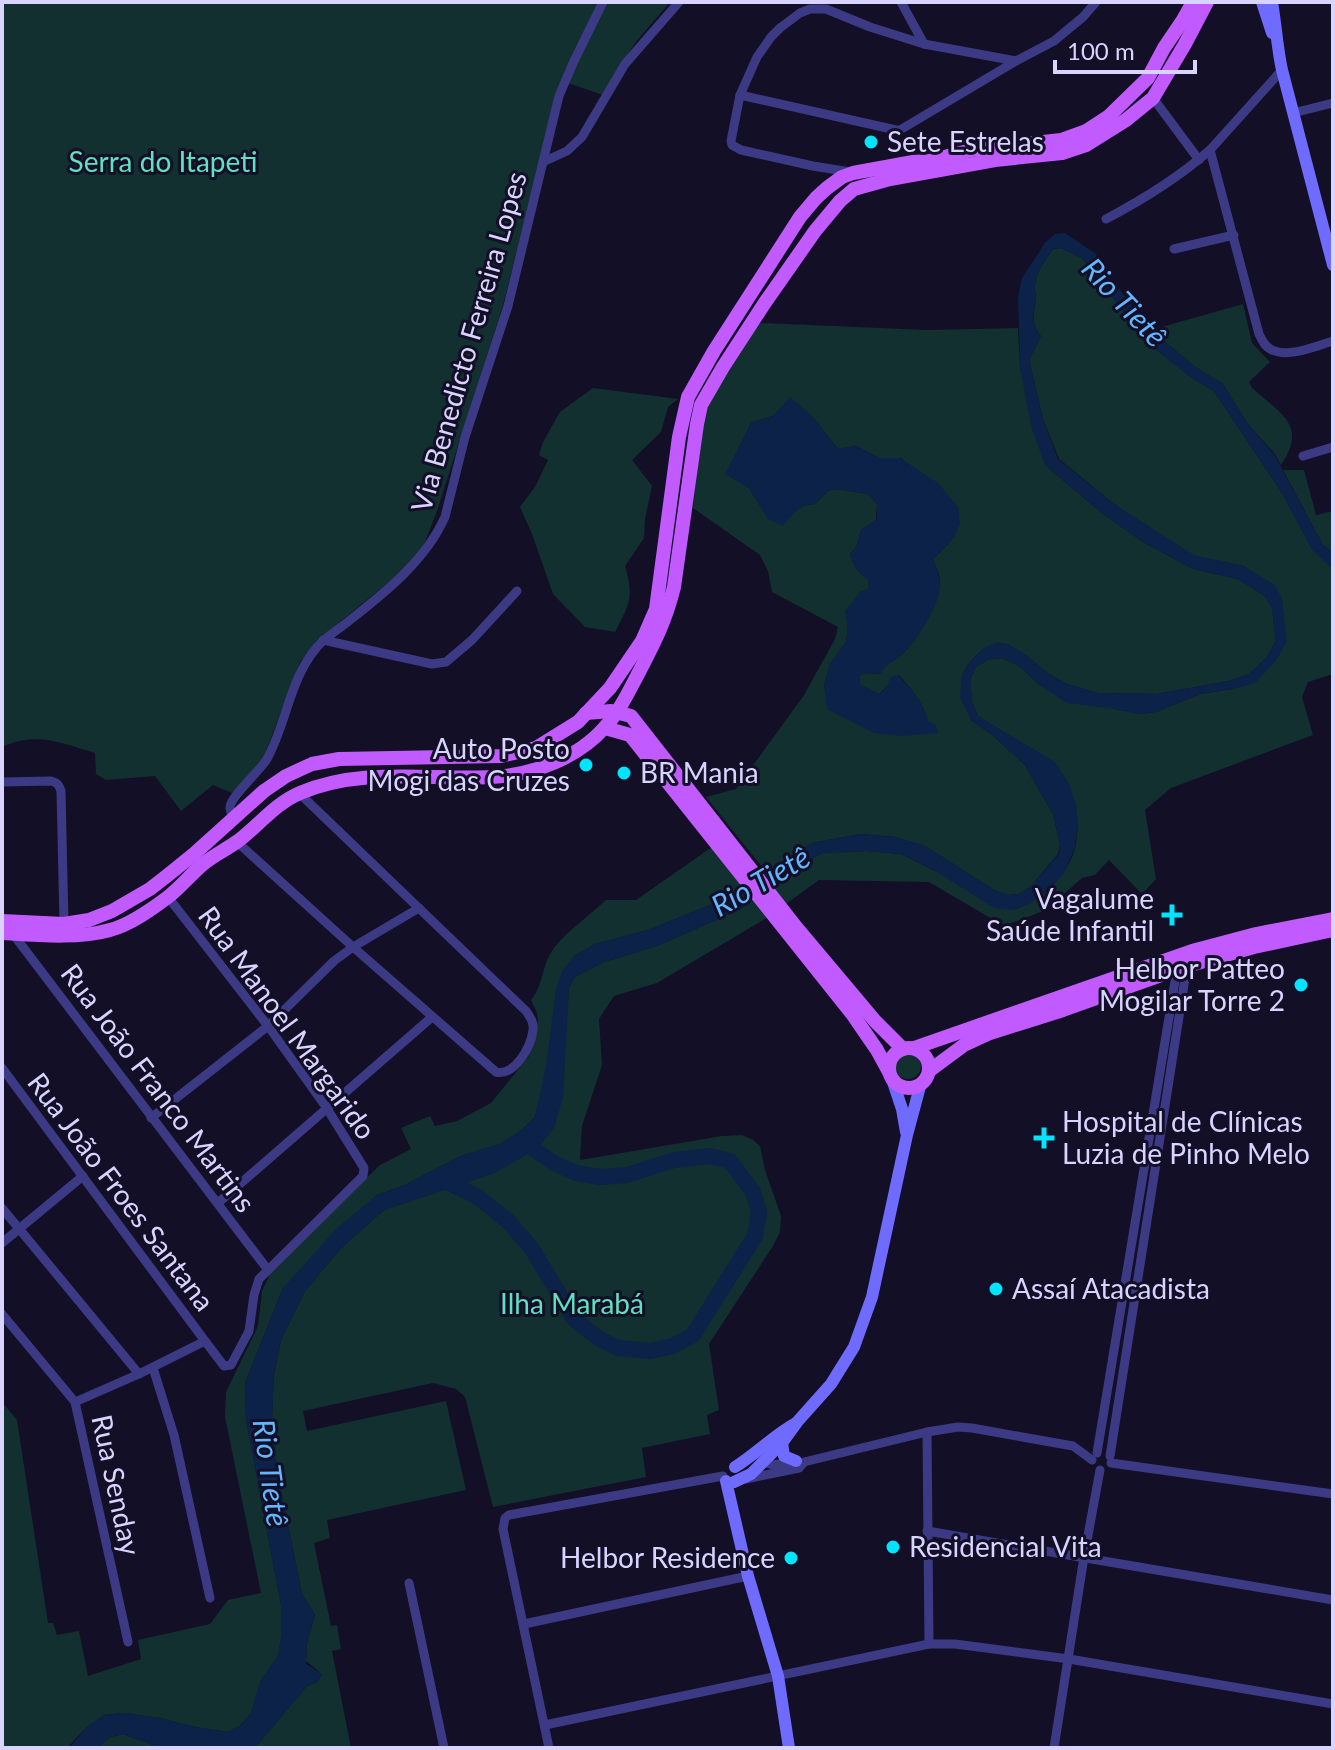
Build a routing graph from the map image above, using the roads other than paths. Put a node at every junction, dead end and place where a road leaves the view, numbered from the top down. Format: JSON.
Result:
{"nodes":[{"id":1,"x":603,"y":2,"type":"edge"},
{"id":2,"x":679,"y":2,"type":"edge"},
{"id":3,"x":901,"y":2,"type":"edge"},
{"id":4,"x":1096,"y":2,"type":"edge"},
{"id":5,"x":1193,"y":2,"type":"edge"},
{"id":6,"x":1207,"y":2,"type":"edge"},
{"id":7,"x":1262,"y":2,"type":"edge"},
{"id":8,"x":1272,"y":2,"type":"edge"},
{"id":9,"x":1277,"y":43,"type":"junction"},
{"id":10,"x":924,"y":44,"type":"junction"},
{"id":11,"x":1016,"y":61,"type":"junction"},
{"id":12,"x":1282,"y":70,"type":"junction"},
{"id":13,"x":740,"y":95,"type":"junction"},
{"id":14,"x":1153,"y":98,"type":"junction"},
{"id":15,"x":1333,"y":103,"type":"edge"},
{"id":16,"x":1293,"y":113,"type":"junction"},
{"id":17,"x":1210,"y":150,"type":"junction"},
{"id":18,"x":1199,"y":160,"type":"junction"},
{"id":19,"x":543,"y":162,"type":"junction"},
{"id":20,"x":853,"y":173,"type":"junction"},
{"id":21,"x":1106,"y":219,"type":"dead end"},
{"id":22,"x":1234,"y":235,"type":"junction"},
{"id":23,"x":1174,"y":249,"type":"dead end"},
{"id":24,"x":1333,"y":265,"type":"edge"},
{"id":25,"x":1333,"y":341,"type":"edge"},
{"id":26,"x":1333,"y":447,"type":"edge"},
{"id":27,"x":1303,"y":456,"type":"dead end"},
{"id":28,"x":517,"y":591,"type":"dead end"},
{"id":29,"x":323,"y":640,"type":"junction"},
{"id":30,"x":616,"y":712,"type":"junction"},
{"id":31,"x":586,"y":713,"type":"junction"},
{"id":32,"x":605,"y":728,"type":"junction"},
{"id":33,"x":2,"y":782,"type":"edge"},
{"id":34,"x":299,"y":793,"type":"junction"},
{"id":35,"x":233,"y":818,"type":"junction"},
{"id":36,"x":237,"y":842,"type":"junction"},
{"id":37,"x":741,"y":865,"type":"junction"},
{"id":38,"x":168,"y":897,"type":"junction"},
{"id":39,"x":419,"y":908,"type":"junction"},
{"id":40,"x":1333,"y":919,"type":"edge"},
{"id":41,"x":2,"y":921,"type":"edge"},
{"id":42,"x":64,"y":924,"type":"junction"},
{"id":43,"x":791,"y":929,"type":"junction"},
{"id":44,"x":1333,"y":930,"type":"edge"},
{"id":45,"x":8,"y":933,"type":"edge"},
{"id":46,"x":353,"y":947,"type":"junction"},
{"id":47,"x":1182,"y":967,"type":"junction"},
{"id":48,"x":432,"y":1017,"type":"junction"},
{"id":49,"x":268,"y":1026,"type":"junction"},
{"id":50,"x":908,"y":1048,"type":"junction"},
{"id":51,"x":2,"y":1068,"type":"edge"},
{"id":52,"x":891,"y":1076,"type":"junction"},
{"id":53,"x":925,"y":1077,"type":"junction"},
{"id":54,"x":326,"y":1107,"type":"junction"},
{"id":55,"x":151,"y":1118,"type":"junction"},
{"id":56,"x":907,"y":1135,"type":"junction"},
{"id":57,"x":83,"y":1176,"type":"junction"},
{"id":58,"x":218,"y":1203,"type":"junction"},
{"id":59,"x":2,"y":1208,"type":"edge"},
{"id":60,"x":19,"y":1229,"type":"junction"},
{"id":61,"x":2,"y":1243,"type":"edge"},
{"id":62,"x":268,"y":1270,"type":"junction"},
{"id":63,"x":2,"y":1314,"type":"edge"},
{"id":64,"x":205,"y":1341,"type":"junction"},
{"id":65,"x":153,"y":1368,"type":"junction"},
{"id":66,"x":139,"y":1374,"type":"junction"},
{"id":67,"x":75,"y":1402,"type":"junction"},
{"id":68,"x":798,"y":1421,"type":"junction"},
{"id":69,"x":927,"y":1432,"type":"junction"},
{"id":70,"x":782,"y":1443,"type":"junction"},
{"id":71,"x":1094,"y":1457,"type":"junction"},
{"id":72,"x":758,"y":1459,"type":"junction"},
{"id":73,"x":1110,"y":1459,"type":"junction"},
{"id":74,"x":800,"y":1461,"type":"junction"},
{"id":75,"x":1100,"y":1470,"type":"junction"},
{"id":76,"x":732,"y":1478,"type":"junction"},
{"id":77,"x":1333,"y":1494,"type":"edge"},
{"id":78,"x":927,"y":1531,"type":"junction"},
{"id":79,"x":1084,"y":1557,"type":"junction"},
{"id":80,"x":748,"y":1576,"type":"junction"},
{"id":81,"x":409,"y":1583,"type":"dead end"},
{"id":82,"x":210,"y":1598,"type":"dead end"},
{"id":83,"x":1333,"y":1600,"type":"edge"},
{"id":84,"x":524,"y":1624,"type":"junction"},
{"id":85,"x":128,"y":1642,"type":"dead end"},
{"id":86,"x":929,"y":1644,"type":"junction"},
{"id":87,"x":1069,"y":1659,"type":"junction"},
{"id":88,"x":778,"y":1676,"type":"junction"},
{"id":89,"x":1333,"y":1704,"type":"edge"},
{"id":90,"x":545,"y":1725,"type":"junction"},
{"id":91,"x":444,"y":1748,"type":"edge"},
{"id":92,"x":549,"y":1748,"type":"edge"},
{"id":93,"x":789,"y":1748,"type":"edge"},
{"id":94,"x":1054,"y":1748,"type":"edge"}],
"edges":[{"from":1,"to":19,"type":"street","name":"Via Benedicto Ferreira Lopes"},
{"from":2,"to":19,"type":"street"},
{"from":3,"to":10,"type":"street"},
{"from":4,"to":11,"type":"street"},
{"from":5,"to":20,"type":"main road"},
{"from":6,"to":14,"type":"main road"},
{"from":7,"to":9,"type":"street"},
{"from":8,"to":9,"type":"street"},
{"from":9,"to":12,"type":"street"},
{"from":10,"to":11,"type":"street"},
{"from":10,"to":13,"type":"street"},
{"from":11,"to":13,"type":"street"},
{"from":12,"to":16,"type":"street"},
{"from":12,"to":17,"type":"street"},
{"from":13,"to":20,"type":"street"},
{"from":14,"to":18,"type":"street"},
{"from":14,"to":30,"type":"main road"},
{"from":15,"to":16,"type":"street"},
{"from":16,"to":24,"type":"street"},
{"from":17,"to":18,"type":"street"},
{"from":17,"to":22,"type":"street"},
{"from":18,"to":21,"type":"street"},
{"from":19,"to":29,"type":"street","name":"Via Benedicto Ferreira Lopes"},
{"from":20,"to":31,"type":"main road"},
{"from":22,"to":23,"type":"street"},
{"from":22,"to":25,"type":"street"},
{"from":26,"to":27,"type":"street"},
{"from":28,"to":29,"type":"street"},
{"from":29,"to":35,"type":"street","name":"Via Benedicto Ferreira Lopes"},
{"from":30,"to":31,"type":"main road"},
{"from":30,"to":32,"type":"main road"},
{"from":30,"to":37,"type":"main road"},
{"from":31,"to":35,"type":"main road"},
{"from":32,"to":34,"type":"main road"},
{"from":32,"to":37,"type":"main road"},
{"from":33,"to":42,"type":"street"},
{"from":34,"to":36,"type":"main road"},
{"from":34,"to":39,"type":"street"},
{"from":35,"to":42,"type":"main road"},
{"from":36,"to":38,"type":"main road"},
{"from":36,"to":46,"type":"street"},
{"from":37,"to":43,"type":"main road"},
{"from":38,"to":45,"type":"main road"},
{"from":38,"to":49,"type":"street","name":"Rua Manoel Margarido"},
{"from":39,"to":46,"type":"street"},
{"from":39,"to":48,"type":"street"},
{"from":40,"to":50,"type":"main road"},
{"from":41,"to":42,"type":"main road"},
{"from":43,"to":50,"type":"main road"},
{"from":43,"to":52,"type":"main road"},
{"from":44,"to":47,"type":"main road"},
{"from":45,"to":55,"type":"street","name":"Rua João Franco Martins"},
{"from":46,"to":48,"type":"street"},
{"from":46,"to":49,"type":"street"},
{"from":47,"to":53,"type":"main road"},
{"from":47,"to":71,"type":"street"},
{"from":47,"to":73,"type":"street"},
{"from":48,"to":54,"type":"street"},
{"from":49,"to":54,"type":"street","name":"Rua Manoel Margarido"},
{"from":49,"to":55,"type":"street"},
{"from":50,"to":52,"type":"main road"},
{"from":50,"to":53,"type":"main road"},
{"from":51,"to":57,"type":"street","name":"Rua João Froes Santana"},
{"from":52,"to":53,"type":"main road"},
{"from":52,"to":56,"type":"street"},
{"from":53,"to":56,"type":"street"},
{"from":54,"to":58,"type":"street"},
{"from":54,"to":62,"type":"street","name":"Rua Manoel Margarido"},
{"from":55,"to":58,"type":"street","name":"Rua João Franco Martins"},
{"from":56,"to":68,"type":"street"},
{"from":57,"to":60,"type":"street"},
{"from":57,"to":64,"type":"street","name":"Rua João Froes Santana"},
{"from":58,"to":62,"type":"street","name":"Rua João Franco Martins"},
{"from":59,"to":60,"type":"street"},
{"from":60,"to":61,"type":"street"},
{"from":60,"to":66,"type":"street"},
{"from":62,"to":64,"type":"street","name":"Rua João Froes Santana"},
{"from":63,"to":67,"type":"street","name":"Rua Senday"},
{"from":64,"to":65,"type":"street"},
{"from":65,"to":66,"type":"street"},
{"from":65,"to":82,"type":"street"},
{"from":66,"to":67,"type":"street"},
{"from":67,"to":85,"type":"street","name":"Rua Senday"},
{"from":68,"to":70,"type":"street"},
{"from":68,"to":72,"type":"street"},
{"from":69,"to":71,"type":"street"},
{"from":69,"to":74,"type":"street"},
{"from":69,"to":78,"type":"street"},
{"from":70,"to":72,"type":"street"},
{"from":70,"to":74,"type":"street"},
{"from":71,"to":73,"type":"street"},
{"from":71,"to":75,"type":"street"},
{"from":72,"to":74,"type":"street"},
{"from":72,"to":76,"type":"street"},
{"from":73,"to":75,"type":"street"},
{"from":73,"to":77,"type":"street"},
{"from":74,"to":76,"type":"street"},
{"from":75,"to":79,"type":"street"},
{"from":76,"to":80,"type":"street"},
{"from":76,"to":84,"type":"street"},
{"from":78,"to":79,"type":"street"},
{"from":78,"to":86,"type":"street"},
{"from":79,"to":83,"type":"street"},
{"from":79,"to":87,"type":"street"},
{"from":80,"to":84,"type":"street"},
{"from":80,"to":88,"type":"street"},
{"from":81,"to":91,"type":"street"},
{"from":84,"to":90,"type":"street"},
{"from":86,"to":87,"type":"street"},
{"from":86,"to":88,"type":"street"},
{"from":87,"to":89,"type":"street"},
{"from":87,"to":94,"type":"street"},
{"from":88,"to":90,"type":"street"},
{"from":88,"to":93,"type":"street"},
{"from":90,"to":92,"type":"street"}]}
